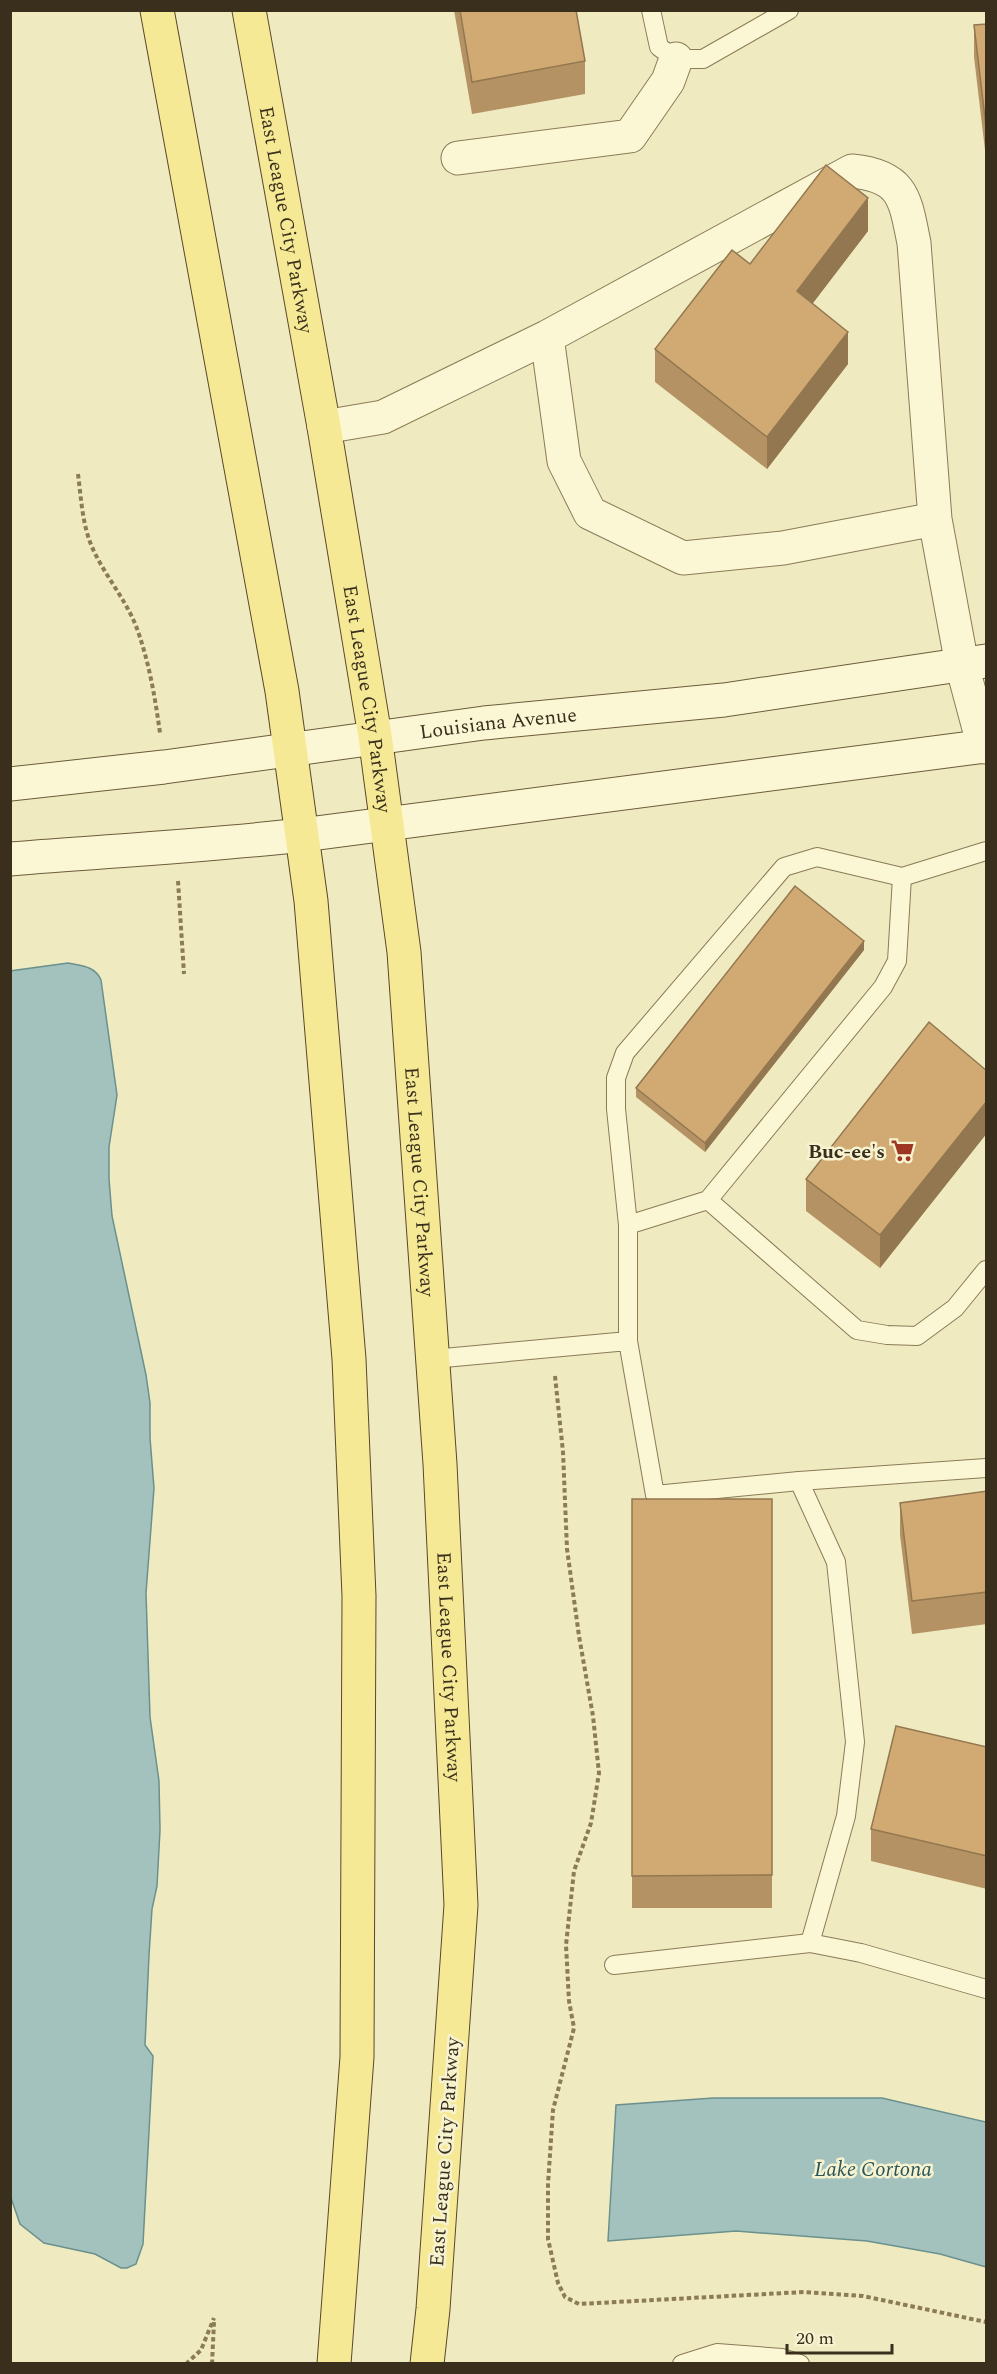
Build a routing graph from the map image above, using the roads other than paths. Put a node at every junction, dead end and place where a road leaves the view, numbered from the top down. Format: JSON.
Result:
{"nodes":[{"id":1,"x":157,"y":10,"type":"edge"},
{"id":2,"x":249,"y":10,"type":"edge"},
{"id":3,"x":651,"y":10,"type":"edge"},
{"id":4,"x":789,"y":10,"type":"edge"},
{"id":5,"x":676,"y":59,"type":"junction"},
{"id":6,"x":458,"y":158,"type":"dead end"},
{"id":7,"x":548,"y":337,"type":"junction"},
{"id":8,"x":324,"y":427,"type":"junction"},
{"id":9,"x":935,"y":519,"type":"junction"},
{"id":10,"x":974,"y":663,"type":"edge"},
{"id":11,"x":375,"y":736,"type":"junction"},
{"id":12,"x":289,"y":749,"type":"junction"},
{"id":13,"x":986,"y":751,"type":"edge"},
{"id":14,"x":10,"y":784,"type":"edge"},
{"id":15,"x":387,"y":823,"type":"junction"},
{"id":16,"x":302,"y":835,"type":"junction"},
{"id":17,"x":987,"y":851,"type":"edge"},
{"id":18,"x":10,"y":859,"type":"edge"},
{"id":19,"x":902,"y":877,"type":"junction"},
{"id":20,"x":708,"y":1200,"type":"junction"},
{"id":21,"x":628,"y":1225,"type":"junction"},
{"id":22,"x":987,"y":1270,"type":"edge"},
{"id":23,"x":628,"y":1341,"type":"junction"},
{"id":24,"x":433,"y":1359,"type":"junction"},
{"id":25,"x":987,"y":1468,"type":"edge"},
{"id":26,"x":799,"y":1481,"type":"junction"},
{"id":27,"x":810,"y":1943,"type":"junction"},
{"id":28,"x":614,"y":1965,"type":"dead end"},
{"id":29,"x":987,"y":1989,"type":"edge"},
{"id":30,"x":334,"y":2364,"type":"edge"},
{"id":31,"x":427,"y":2364,"type":"edge"},
{"id":32,"x":682,"y":2364,"type":"edge"},
{"id":33,"x":800,"y":2364,"type":"edge"}],
"edges":[{"from":1,"to":12,"type":"main road"},
{"from":2,"to":8,"type":"main road","name":"East League City Parkway"},
{"from":3,"to":5,"type":"lane"},
{"from":4,"to":5,"type":"lane"},
{"from":5,"to":6,"type":"street"},
{"from":7,"to":8,"type":"street"},
{"from":7,"to":9,"type":"street"},
{"from":7,"to":9,"type":"street"},
{"from":8,"to":11,"type":"main road","name":"East League City Parkway"},
{"from":9,"to":10,"type":"street"},
{"from":10,"to":11,"type":"street","name":"Louisiana Avenue"},
{"from":10,"to":13,"type":"street"},
{"from":11,"to":12,"type":"street","name":"Louisiana Avenue"},
{"from":11,"to":15,"type":"main road","name":"East League City Parkway"},
{"from":12,"to":14,"type":"street","name":"Louisiana Avenue"},
{"from":12,"to":16,"type":"main road"},
{"from":13,"to":15,"type":"street"},
{"from":15,"to":16,"type":"street"},
{"from":15,"to":24,"type":"main road","name":"East League City Parkway"},
{"from":16,"to":18,"type":"street"},
{"from":16,"to":30,"type":"main road"},
{"from":17,"to":19,"type":"lane"},
{"from":19,"to":20,"type":"lane"},
{"from":19,"to":21,"type":"lane"},
{"from":20,"to":21,"type":"lane"},
{"from":20,"to":22,"type":"lane"},
{"from":21,"to":23,"type":"lane"},
{"from":23,"to":24,"type":"lane"},
{"from":23,"to":26,"type":"lane"},
{"from":24,"to":31,"type":"main road","name":"East League City Parkway"},
{"from":25,"to":26,"type":"lane"},
{"from":26,"to":27,"type":"lane"},
{"from":27,"to":28,"type":"lane"},
{"from":27,"to":29,"type":"lane"},
{"from":32,"to":33,"type":"lane"}]}
